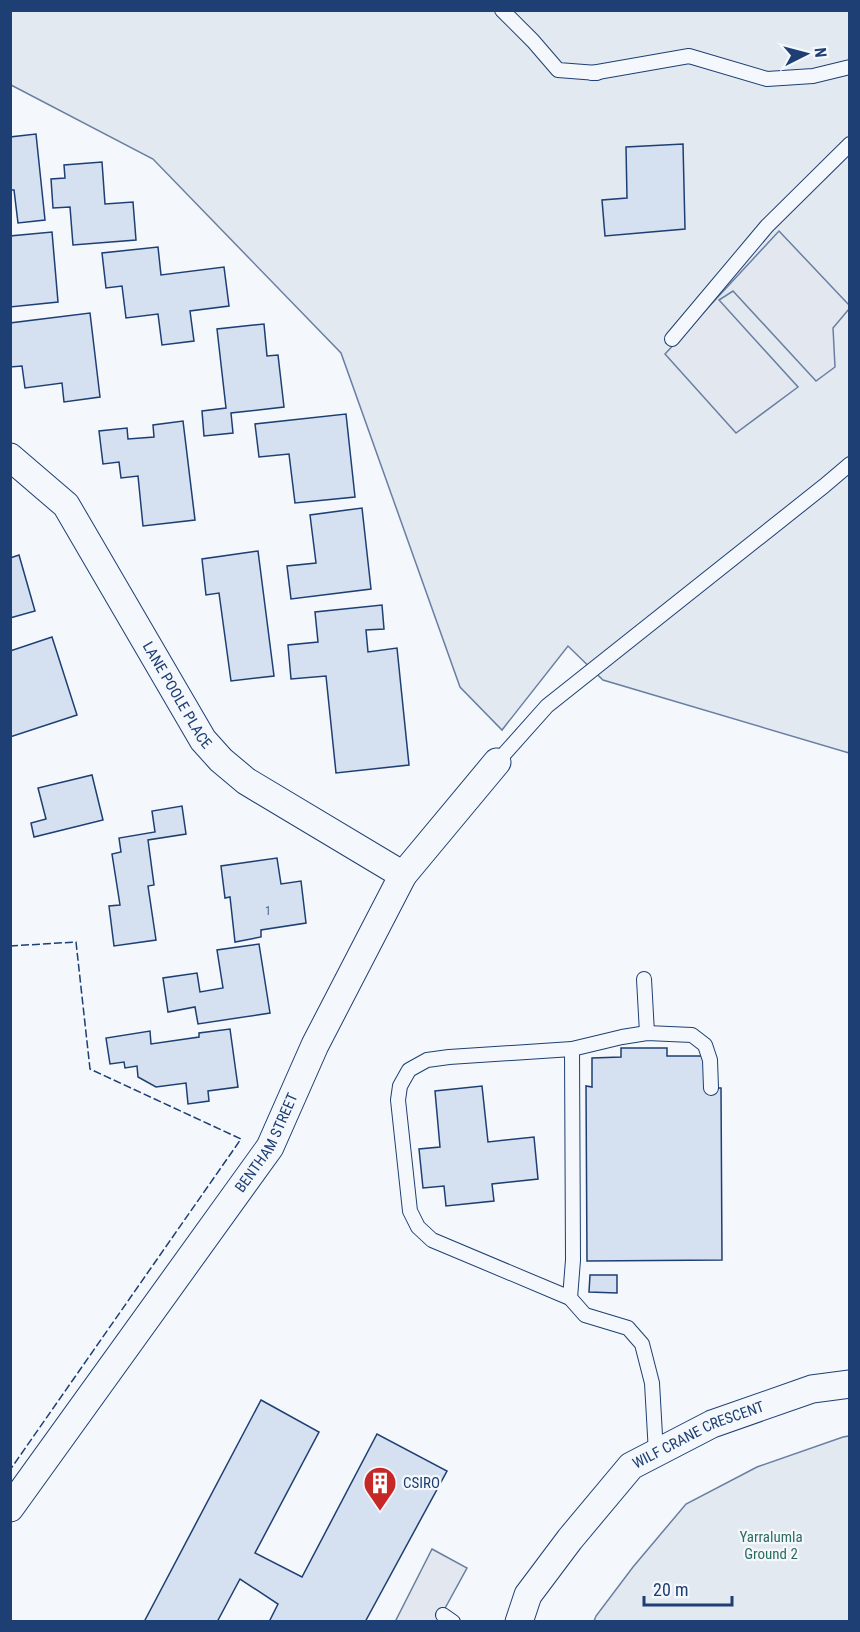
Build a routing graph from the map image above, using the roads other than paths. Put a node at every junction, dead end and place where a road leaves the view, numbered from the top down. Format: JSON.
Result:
{"nodes":[{"id":1,"x":502,"y":10,"type":"edge"},
{"id":2,"x":849,"y":67,"type":"edge"},
{"id":3,"x":849,"y":144,"type":"edge"},
{"id":4,"x":672,"y":339,"type":"dead end"},
{"id":5,"x":10,"y":457,"type":"edge"},
{"id":6,"x":849,"y":464,"type":"edge"},
{"id":7,"x":497,"y":762,"type":"joint"},
{"id":8,"x":404,"y":875,"type":"junction"},
{"id":9,"x":644,"y":979,"type":"dead end"},
{"id":10,"x":647,"y":1033,"type":"junction"},
{"id":11,"x":572,"y":1048,"type":"junction"},
{"id":12,"x":711,"y":1088,"type":"dead end"},
{"id":13,"x":570,"y":1298,"type":"junction"},
{"id":14,"x":849,"y":1384,"type":"edge"},
{"id":15,"x":656,"y":1453,"type":"junction"},
{"id":16,"x":10,"y":1508,"type":"edge"},
{"id":17,"x":519,"y":1622,"type":"edge"}],
"edges":[{"from":1,"to":2,"type":"lane"},
{"from":3,"to":4,"type":"lane"},
{"from":5,"to":8,"type":"street","name":"LANE POOLE PLACE"},
{"from":6,"to":7,"type":"lane"},
{"from":7,"to":8,"type":"street","name":"BENTHAM STREET"},
{"from":8,"to":16,"type":"street","name":"BENTHAM STREET"},
{"from":9,"to":10,"type":"lane"},
{"from":10,"to":11,"type":"lane"},
{"from":10,"to":12,"type":"lane"},
{"from":11,"to":13,"type":"lane"},
{"from":11,"to":13,"type":"lane"},
{"from":13,"to":15,"type":"lane"},
{"from":14,"to":15,"type":"street","name":"WILF CRANE CRESCENT"},
{"from":15,"to":17,"type":"street","name":"WILF CRANE CRESCENT"}]}
